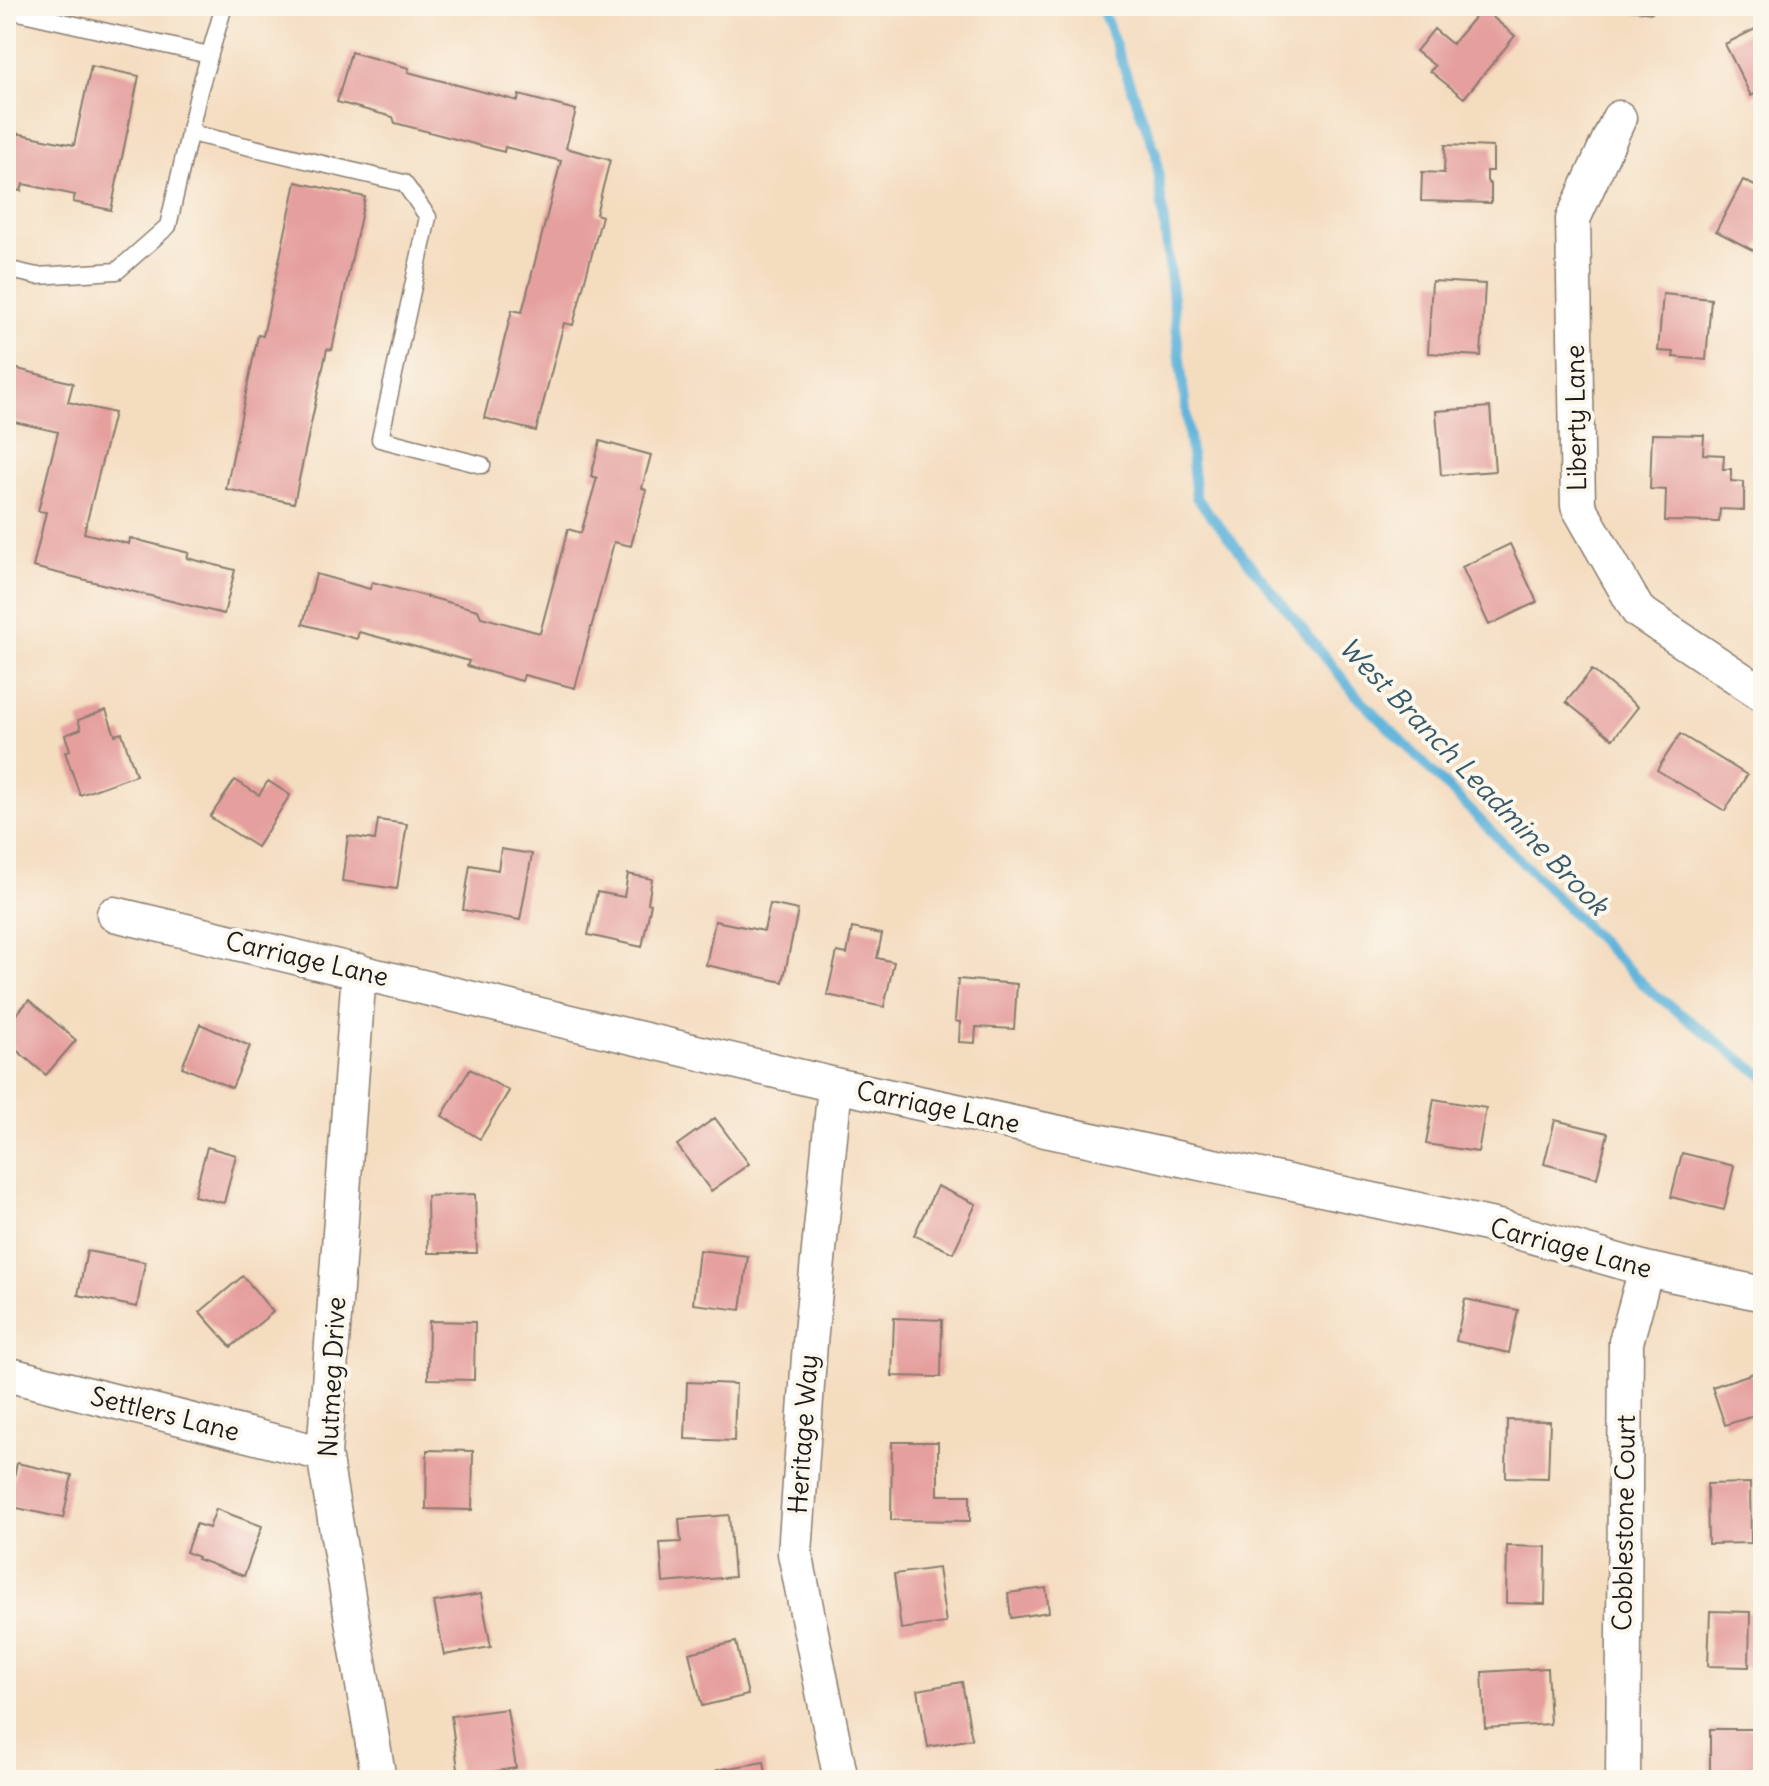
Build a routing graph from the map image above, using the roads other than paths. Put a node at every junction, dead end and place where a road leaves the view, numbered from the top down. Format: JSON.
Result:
{"nodes":[{"id":1,"x":224,"y":6,"type":"edge"},
{"id":2,"x":10,"y":8,"type":"edge"},
{"id":3,"x":6,"y":28,"type":"edge"},
{"id":4,"x":209,"y":55,"type":"junction"},
{"id":5,"x":1619,"y":118,"type":"dead end"},
{"id":6,"x":190,"y":133,"type":"junction"},
{"id":7,"x":6,"y":269,"type":"edge"},
{"id":8,"x":482,"y":465,"type":"dead end"},
{"id":9,"x":1763,"y":694,"type":"edge"},
{"id":10,"x":114,"y":914,"type":"dead end"},
{"id":11,"x":359,"y":971,"type":"junction"},
{"id":12,"x":835,"y":1085,"type":"junction"},
{"id":13,"x":1646,"y":1269,"type":"junction"},
{"id":14,"x":1763,"y":1294,"type":"edge"},
{"id":15,"x":6,"y":1374,"type":"edge"},
{"id":16,"x":324,"y":1454,"type":"junction"},
{"id":17,"x":379,"y":1780,"type":"edge"},
{"id":18,"x":841,"y":1780,"type":"edge"},
{"id":19,"x":1623,"y":1780,"type":"edge"}],
"edges":[{"from":1,"to":4,"type":"lane"},
{"from":2,"to":3,"type":"lane"},
{"from":2,"to":4,"type":"lane"},
{"from":4,"to":6,"type":"lane"},
{"from":5,"to":9,"type":"street","name":"Liberty Lane"},
{"from":6,"to":7,"type":"lane"},
{"from":6,"to":8,"type":"lane"},
{"from":10,"to":11,"type":"street","name":"Carriage Lane"},
{"from":11,"to":12,"type":"street","name":"Carriage Lane"},
{"from":11,"to":16,"type":"street","name":"Nutmeg Drive"},
{"from":12,"to":13,"type":"street","name":"Carriage Lane"},
{"from":12,"to":18,"type":"street","name":"Heritage Way"},
{"from":13,"to":14,"type":"street","name":"Carriage Lane"},
{"from":13,"to":19,"type":"street","name":"Cobblestone Court"},
{"from":15,"to":16,"type":"street","name":"Settlers Lane"},
{"from":16,"to":17,"type":"street","name":"Nutmeg Drive"}]}
